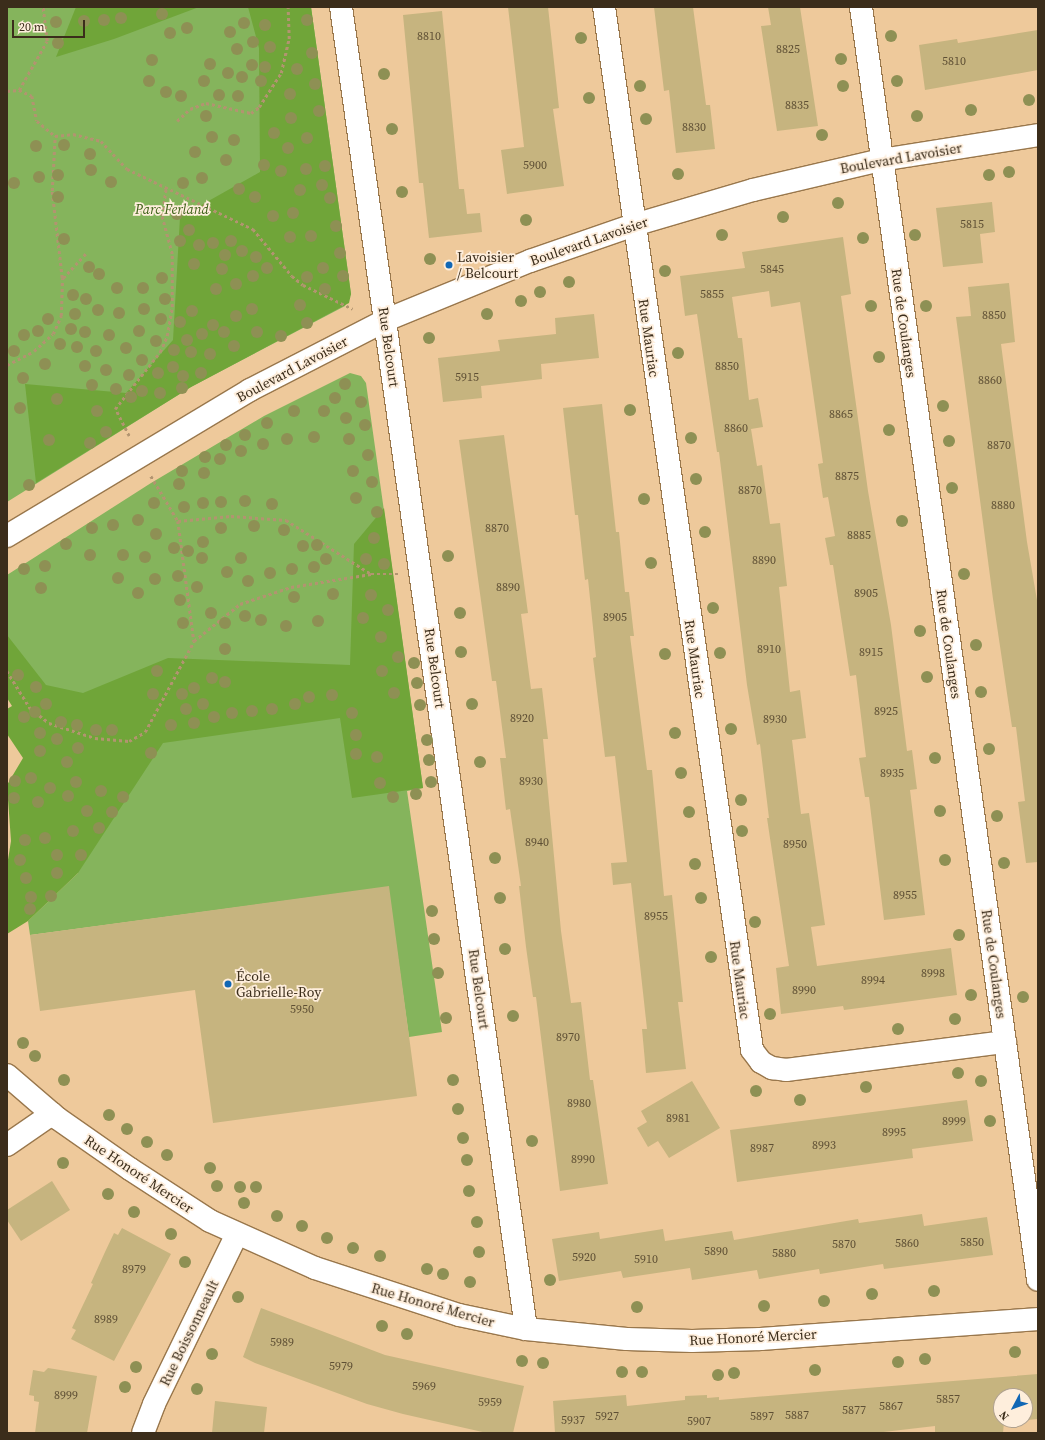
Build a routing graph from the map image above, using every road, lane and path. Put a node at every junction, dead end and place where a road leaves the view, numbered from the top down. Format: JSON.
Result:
{"nodes":[{"id":1,"x":43,"y":7,"type":"edge"},
{"id":2,"x":288,"y":7,"type":"edge"},
{"id":3,"x":341,"y":7,"type":"edge"},
{"id":4,"x":604,"y":7,"type":"edge"},
{"id":5,"x":861,"y":7,"type":"edge"},
{"id":6,"x":19,"y":90,"type":"junction"},
{"id":7,"x":7,"y":91,"type":"edge"},
{"id":8,"x":176,"y":121,"type":"dead end"},
{"id":9,"x":1038,"y":135,"type":"edge"},
{"id":10,"x":55,"y":136,"type":"junction"},
{"id":11,"x":881,"y":160,"type":"junction"},
{"id":12,"x":166,"y":189,"type":"junction"},
{"id":13,"x":634,"y":225,"type":"junction"},
{"id":14,"x":87,"y":252,"type":"dead end"},
{"id":15,"x":62,"y":278,"type":"junction"},
{"id":16,"x":386,"y":320,"type":"junction"},
{"id":17,"x":7,"y":365,"type":"edge"},
{"id":18,"x":139,"y":455,"type":"junction"},
{"id":19,"x":178,"y":521,"type":"junction"},
{"id":20,"x":7,"y":536,"type":"edge"},
{"id":21,"x":371,"y":574,"type":"junction"},
{"id":22,"x":422,"y":574,"type":"junction"},
{"id":23,"x":194,"y":641,"type":"junction"},
{"id":24,"x":7,"y":671,"type":"edge"},
{"id":25,"x":1005,"y":1042,"type":"junction"},
{"id":26,"x":7,"y":1075,"type":"edge"},
{"id":27,"x":52,"y":1114,"type":"junction"},
{"id":28,"x":7,"y":1145,"type":"edge"},
{"id":29,"x":237,"y":1234,"type":"junction"},
{"id":30,"x":1038,"y":1280,"type":"edge"},
{"id":31,"x":1038,"y":1319,"type":"edge"},
{"id":32,"x":526,"y":1329,"type":"junction"},
{"id":33,"x":143,"y":1433,"type":"edge"}],
"edges":[{"from":1,"to":6,"type":"path"},
{"from":2,"to":8,"type":"path"},
{"from":3,"to":16,"type":"street","name":"Rue Belcourt"},
{"from":4,"to":13,"type":"street","name":"Rue Mauriac"},
{"from":5,"to":11,"type":"street","name":"Rue de Coulanges"},
{"from":6,"to":7,"type":"path"},
{"from":6,"to":10,"type":"path"},
{"from":9,"to":11,"type":"street","name":"Boulevard Lavoisier"},
{"from":10,"to":12,"type":"path"},
{"from":10,"to":15,"type":"path"},
{"from":11,"to":13,"type":"street","name":"Boulevard Lavoisier"},
{"from":11,"to":25,"type":"street","name":"Rue de Coulanges"},
{"from":12,"to":16,"type":"path"},
{"from":12,"to":18,"type":"path"},
{"from":13,"to":16,"type":"street","name":"Boulevard Lavoisier"},
{"from":13,"to":25,"type":"street","name":"Rue Mauriac"},
{"from":14,"to":15,"type":"path"},
{"from":15,"to":17,"type":"path"},
{"from":16,"to":18,"type":"street","name":"Boulevard Lavoisier"},
{"from":16,"to":22,"type":"street","name":"Rue Belcourt"},
{"from":18,"to":19,"type":"path"},
{"from":18,"to":20,"type":"street","name":"Boulevard Lavoisier"},
{"from":19,"to":21,"type":"path"},
{"from":19,"to":23,"type":"path"},
{"from":21,"to":22,"type":"path"},
{"from":21,"to":23,"type":"path"},
{"from":22,"to":32,"type":"street","name":"Rue Belcourt"},
{"from":23,"to":24,"type":"path"},
{"from":25,"to":30,"type":"street","name":"Rue de Coulanges"},
{"from":26,"to":27,"type":"street","name":"Rue Honoré Mercier"},
{"from":27,"to":28,"type":"street"},
{"from":27,"to":29,"type":"street","name":"Rue Honoré Mercier"},
{"from":29,"to":32,"type":"street","name":"Rue Honoré Mercier"},
{"from":29,"to":33,"type":"street","name":"Rue Boissonneault"},
{"from":31,"to":32,"type":"street","name":"Rue Honoré Mercier"}]}
